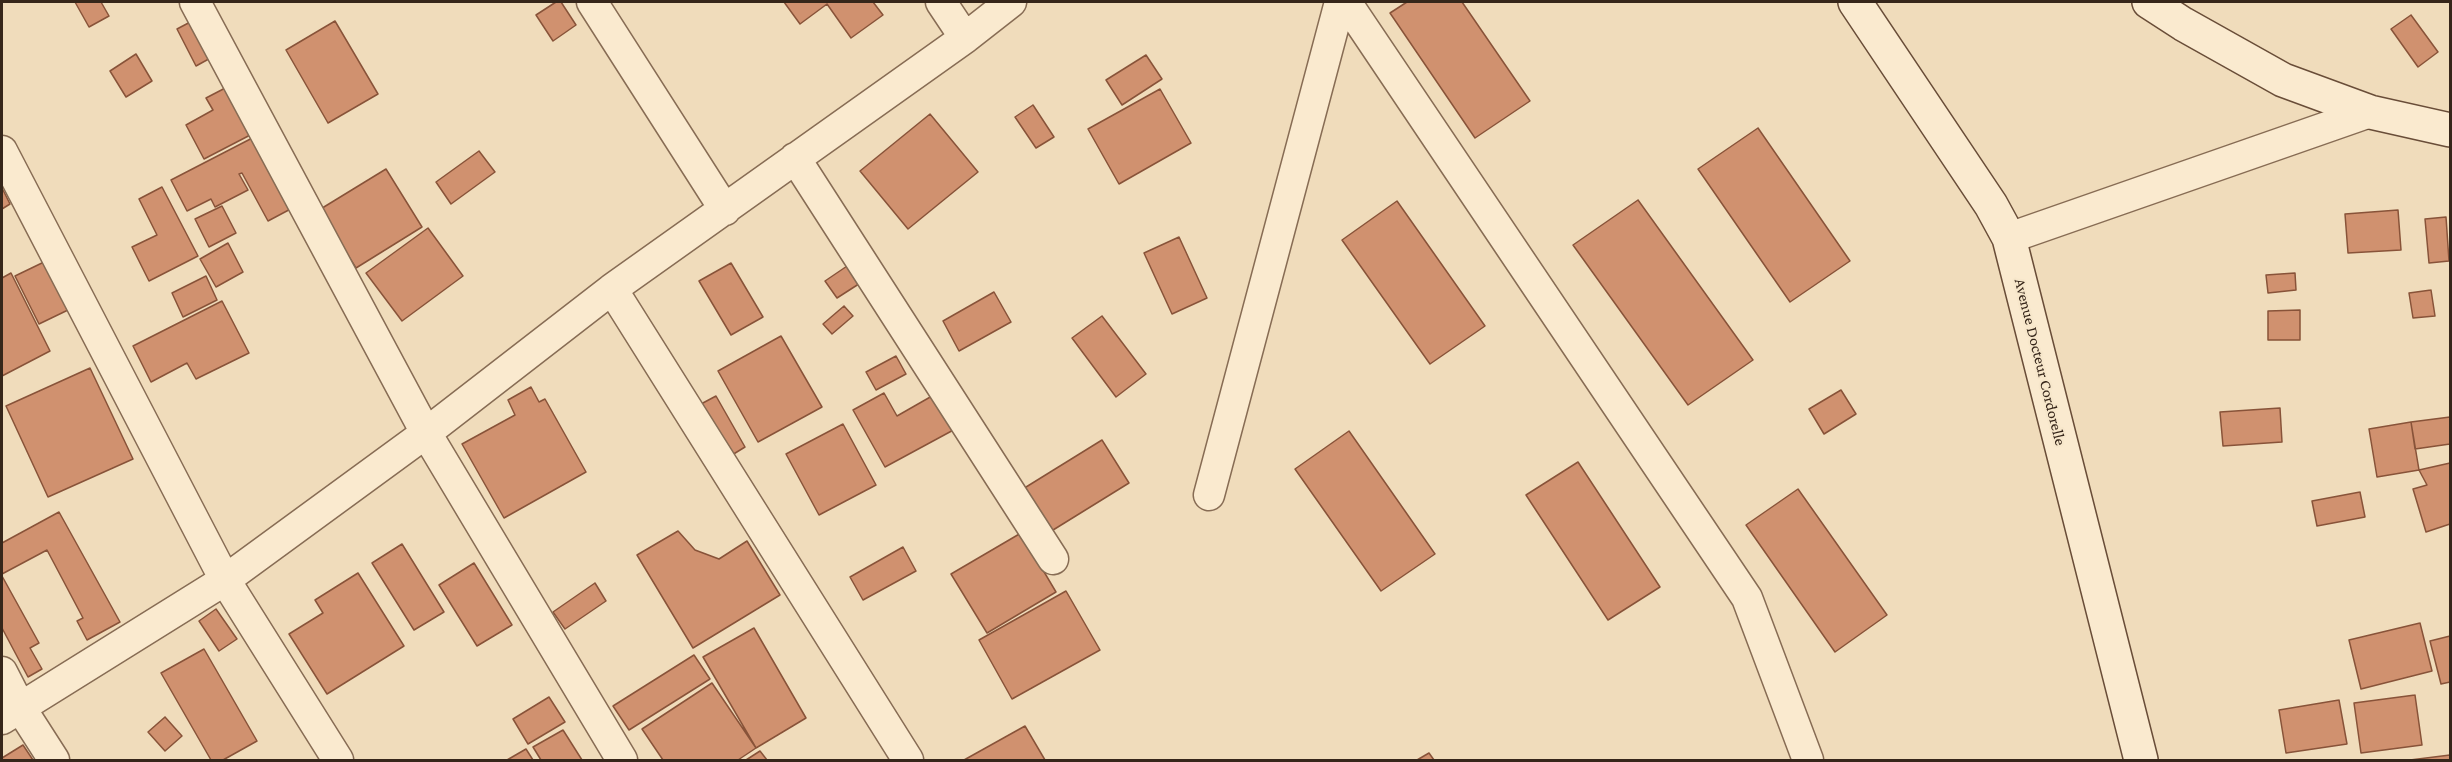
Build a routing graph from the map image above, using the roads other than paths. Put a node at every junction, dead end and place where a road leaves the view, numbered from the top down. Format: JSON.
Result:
{"nodes":[{"id":1,"x":195,"y":2,"type":"edge"},
{"id":2,"x":592,"y":2,"type":"edge"},
{"id":3,"x":940,"y":2,"type":"edge"},
{"id":4,"x":1011,"y":2,"type":"edge"},
{"id":5,"x":1340,"y":2,"type":"edge"},
{"id":6,"x":1346,"y":2,"type":"edge"},
{"id":7,"x":1856,"y":2,"type":"edge"},
{"id":8,"x":2150,"y":2,"type":"edge"},
{"id":9,"x":965,"y":38,"type":"junction"},
{"id":10,"x":2370,"y":112,"type":"junction"},
{"id":11,"x":2451,"y":130,"type":"edge"},
{"id":12,"x":2,"y":151,"type":"edge"},
{"id":13,"x":795,"y":158,"type":"junction"},
{"id":14,"x":725,"y":210,"type":"junction"},
{"id":15,"x":2009,"y":238,"type":"junction"},
{"id":16,"x":612,"y":290,"type":"junction"},
{"id":17,"x":426,"y":433,"type":"junction"},
{"id":18,"x":1209,"y":495,"type":"dead end"},
{"id":19,"x":1053,"y":559,"type":"dead end"},
{"id":20,"x":225,"y":580,"type":"junction"},
{"id":21,"x":2,"y":672,"type":"edge"},
{"id":22,"x":11,"y":713,"type":"edge"},
{"id":23,"x":54,"y":760,"type":"edge"},
{"id":24,"x":338,"y":760,"type":"edge"},
{"id":25,"x":622,"y":760,"type":"edge"},
{"id":26,"x":908,"y":760,"type":"edge"},
{"id":27,"x":1808,"y":760,"type":"edge"},
{"id":28,"x":2141,"y":760,"type":"edge"}],
"edges":[{"from":1,"to":17,"type":"street"},
{"from":2,"to":14,"type":"street"},
{"from":3,"to":9,"type":"street"},
{"from":4,"to":9,"type":"street"},
{"from":5,"to":18,"type":"street"},
{"from":6,"to":27,"type":"street"},
{"from":7,"to":15,"type":"street","name":"Avenue Docteur Cordorelle"},
{"from":8,"to":10,"type":"street"},
{"from":9,"to":13,"type":"street"},
{"from":10,"to":11,"type":"street"},
{"from":10,"to":15,"type":"street"},
{"from":12,"to":20,"type":"street"},
{"from":13,"to":14,"type":"street"},
{"from":13,"to":19,"type":"street"},
{"from":14,"to":16,"type":"street"},
{"from":15,"to":28,"type":"street","name":"Avenue Docteur Cordorelle"},
{"from":16,"to":17,"type":"street"},
{"from":16,"to":26,"type":"street"},
{"from":17,"to":20,"type":"street"},
{"from":17,"to":25,"type":"street"},
{"from":20,"to":22,"type":"street"},
{"from":20,"to":24,"type":"street"},
{"from":21,"to":22,"type":"street"},
{"from":22,"to":23,"type":"street"}]}
